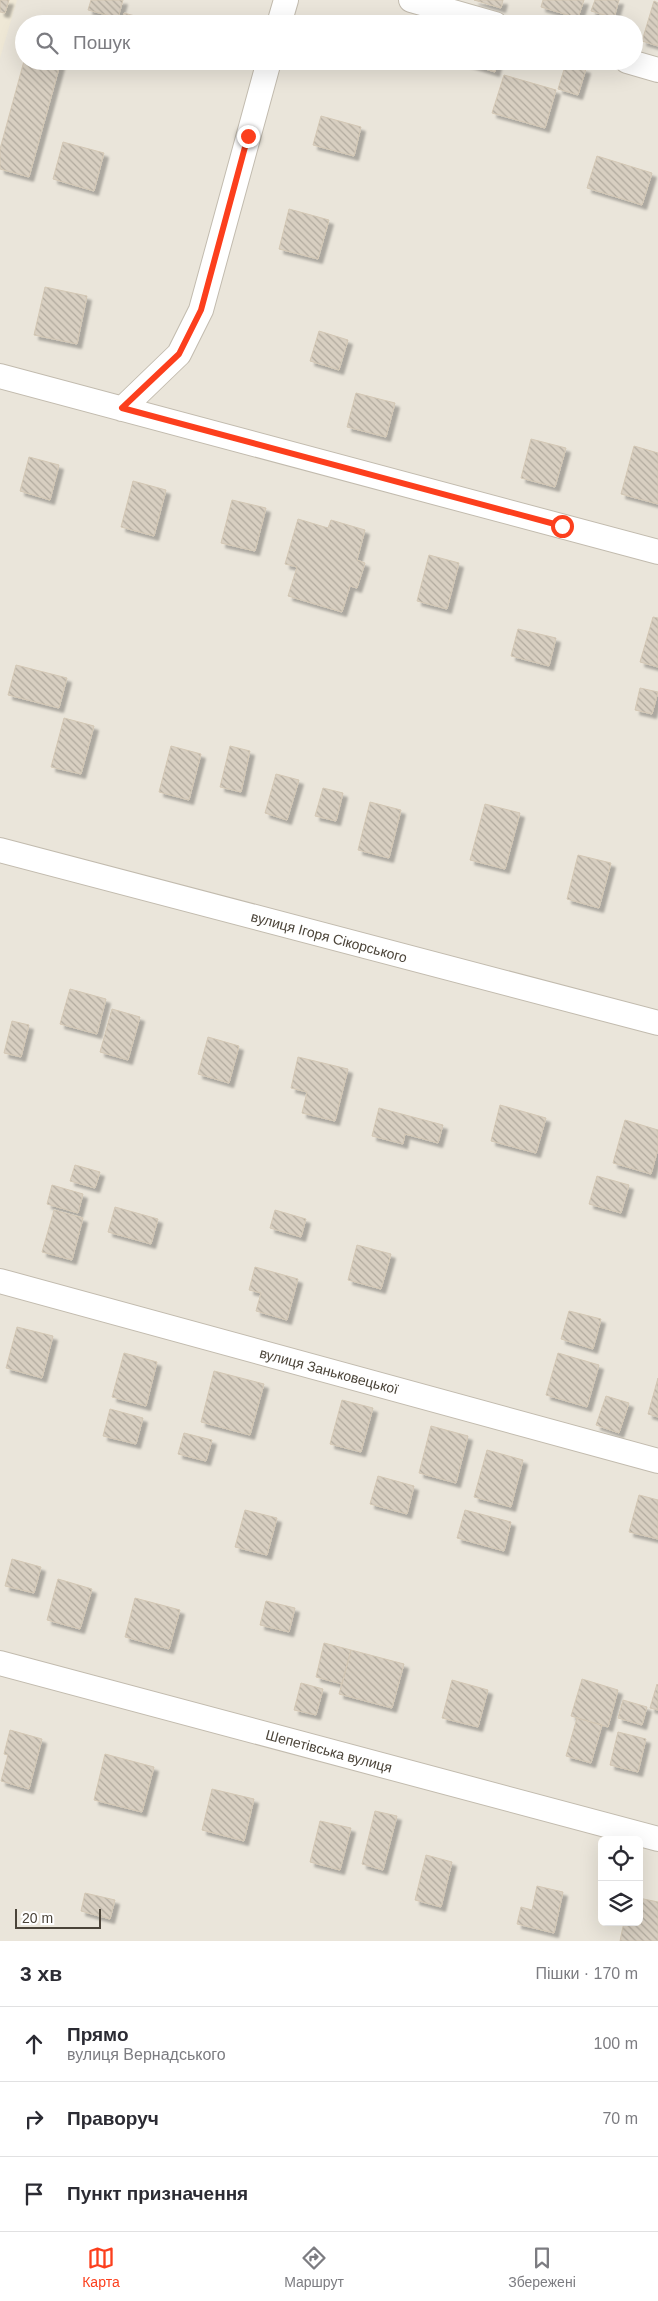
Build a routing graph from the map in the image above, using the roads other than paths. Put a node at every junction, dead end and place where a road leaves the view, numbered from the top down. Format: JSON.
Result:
{"nodes":[{"id":1,"x":286,"y":0,"type":"edge"},
{"id":2,"x":411,"y":0,"type":"edge"},
{"id":3,"x":282,"y":15,"type":"edge"},
{"id":4,"x":464,"y":15,"type":"edge"},
{"id":5,"x":643,"y":66,"type":"edge"},
{"id":6,"x":267,"y":70,"type":"edge"},
{"id":7,"x":658,"y":70,"type":"edge"},
{"id":8,"x":0,"y":376,"type":"edge"},
{"id":9,"x":122,"y":408,"type":"junction"},
{"id":10,"x":658,"y":552,"type":"edge"},
{"id":11,"x":0,"y":850,"type":"edge"},
{"id":12,"x":658,"y":1023,"type":"edge"},
{"id":13,"x":0,"y":1281,"type":"edge"},
{"id":14,"x":658,"y":1460,"type":"edge"},
{"id":15,"x":0,"y":1663,"type":"edge"},
{"id":16,"x":658,"y":1839,"type":"edge"}],
"edges":[{"from":1,"to":3,"type":"street"},
{"from":2,"to":4,"type":"street"},
{"from":5,"to":7,"type":"street"},
{"from":6,"to":9,"type":"street"},
{"from":8,"to":9,"type":"street"},
{"from":9,"to":10,"type":"street"},
{"from":11,"to":12,"type":"street","name":"вулиця Ігоря Сікорського"},
{"from":13,"to":14,"type":"street","name":"вулиця Заньковецької"},
{"from":15,"to":16,"type":"street","name":"Шепетівська вулиця"}]}
